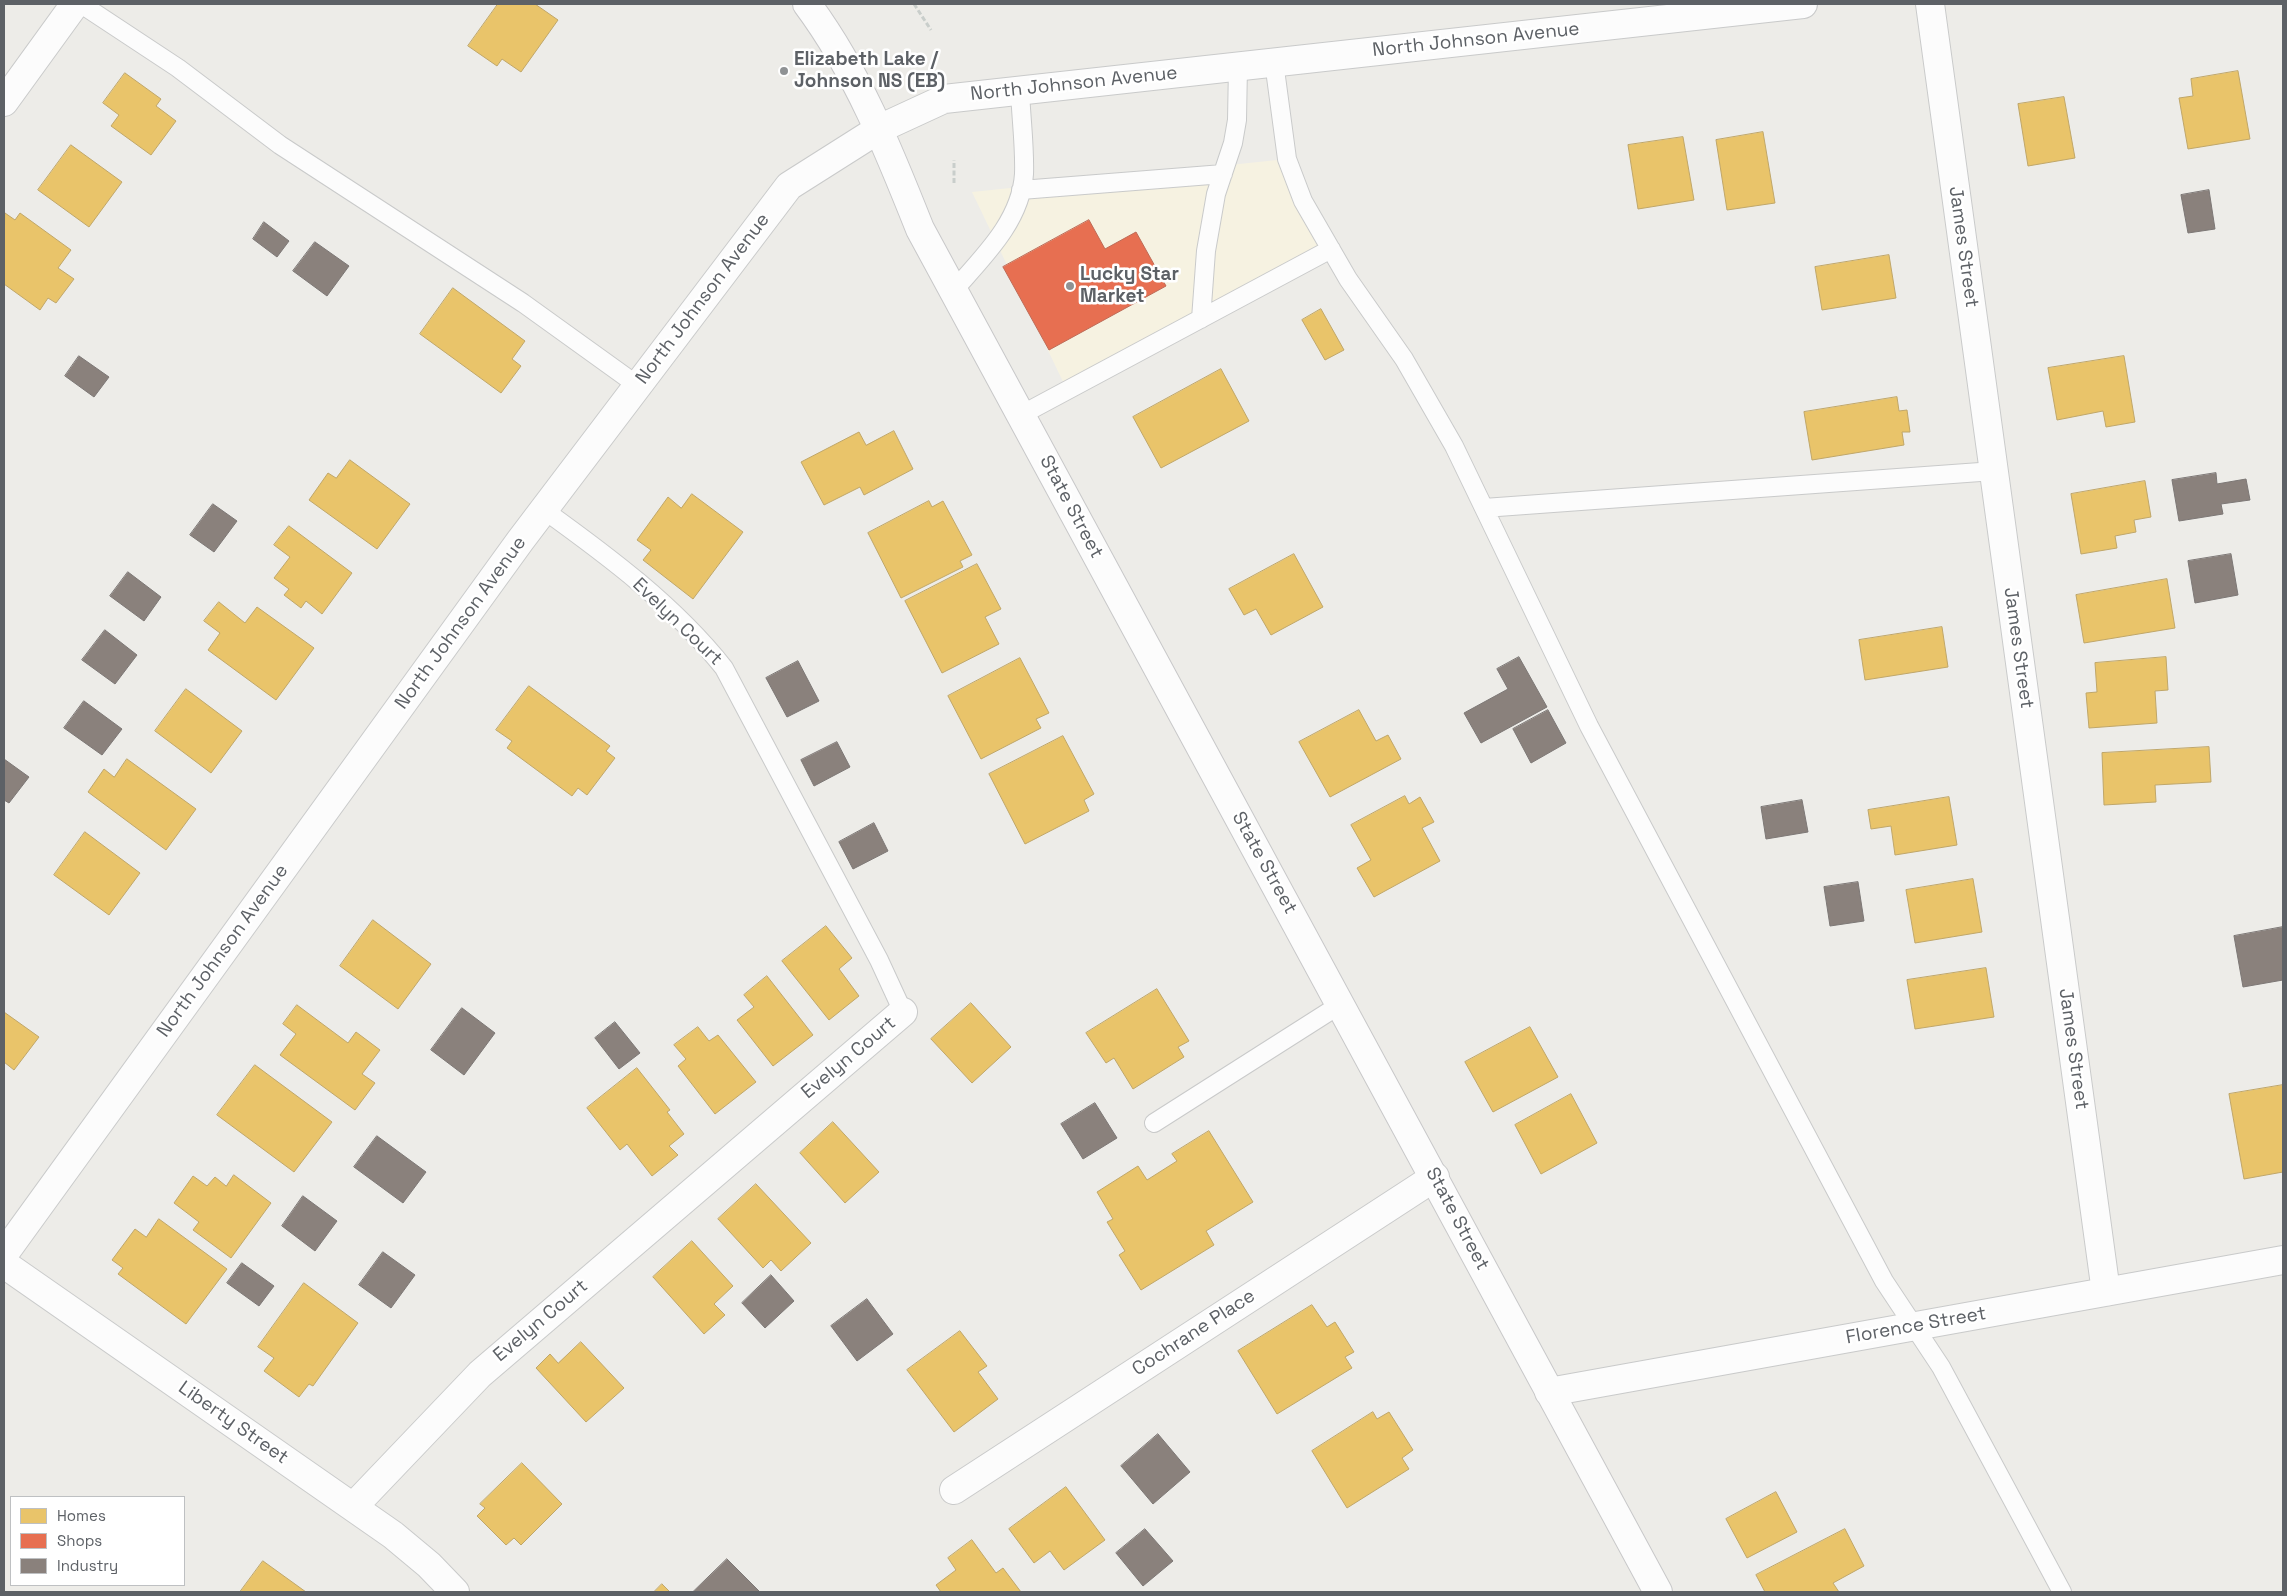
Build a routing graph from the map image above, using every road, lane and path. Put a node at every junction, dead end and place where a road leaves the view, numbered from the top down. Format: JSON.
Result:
{"nodes":[{"id":1,"x":76,"y":4,"type":"edge"},
{"id":2,"x":82,"y":4,"type":"edge"},
{"id":3,"x":807,"y":4,"type":"edge"},
{"id":4,"x":914,"y":4,"type":"edge"},
{"id":5,"x":1803,"y":4,"type":"edge"},
{"id":6,"x":1930,"y":4,"type":"edge"},
{"id":7,"x":930,"y":30,"type":"dead end"},
{"id":8,"x":1274,"y":62,"type":"junction"},
{"id":9,"x":1238,"y":66,"type":"junction"},
{"id":10,"x":1020,"y":90,"type":"junction"},
{"id":11,"x":4,"y":102,"type":"edge"},
{"id":12,"x":879,"y":129,"type":"junction"},
{"id":13,"x":954,"y":160,"type":"dead end"},
{"id":14,"x":1223,"y":174,"type":"junction"},
{"id":15,"x":954,"y":183,"type":"dead end"},
{"id":16,"x":1021,"y":190,"type":"junction"},
{"id":17,"x":1331,"y":249,"type":"junction"},
{"id":18,"x":954,"y":290,"type":"junction"},
{"id":19,"x":1201,"y":318,"type":"junction"},
{"id":20,"x":637,"y":385,"type":"junction"},
{"id":21,"x":1021,"y":415,"type":"junction"},
{"id":22,"x":1994,"y":471,"type":"junction"},
{"id":23,"x":1484,"y":508,"type":"junction"},
{"id":24,"x":544,"y":510,"type":"junction"},
{"id":25,"x":1341,"y":1004,"type":"junction"},
{"id":26,"x":903,"y":1012,"type":"joint"},
{"id":27,"x":1154,"y":1123,"type":"dead end"},
{"id":28,"x":1434,"y":1177,"type":"junction"},
{"id":29,"x":4,"y":1254,"type":"edge"},
{"id":30,"x":2283,"y":1260,"type":"edge"},
{"id":31,"x":4,"y":1264,"type":"edge"},
{"id":32,"x":2106,"y":1292,"type":"junction"},
{"id":33,"x":1916,"y":1326,"type":"junction"},
{"id":34,"x":1549,"y":1392,"type":"junction"},
{"id":35,"x":954,"y":1490,"type":"dead end"},
{"id":36,"x":353,"y":1507,"type":"junction"},
{"id":37,"x":455,"y":1592,"type":"edge"},
{"id":38,"x":1658,"y":1592,"type":"edge"},
{"id":39,"x":2062,"y":1592,"type":"edge"}],
"edges":[{"from":1,"to":11,"type":"street"},
{"from":2,"to":20,"type":"lane"},
{"from":3,"to":12,"type":"street","name":"State Street"},
{"from":4,"to":7,"type":"path"},
{"from":5,"to":8,"type":"street","name":"North Johnson Avenue"},
{"from":6,"to":22,"type":"street","name":"James Street"},
{"from":8,"to":9,"type":"street","name":"North Johnson Avenue"},
{"from":8,"to":17,"type":"lane"},
{"from":9,"to":10,"type":"street","name":"North Johnson Avenue"},
{"from":9,"to":14,"type":"lane"},
{"from":10,"to":12,"type":"street","name":"North Johnson Avenue"},
{"from":10,"to":16,"type":"lane"},
{"from":12,"to":18,"type":"street","name":"State Street"},
{"from":12,"to":20,"type":"street","name":"North Johnson Avenue"},
{"from":13,"to":15,"type":"path"},
{"from":14,"to":16,"type":"lane"},
{"from":14,"to":19,"type":"lane"},
{"from":16,"to":18,"type":"lane"},
{"from":17,"to":19,"type":"lane"},
{"from":17,"to":23,"type":"lane"},
{"from":18,"to":21,"type":"street","name":"State Street"},
{"from":19,"to":21,"type":"lane"},
{"from":20,"to":24,"type":"street","name":"North Johnson Avenue"},
{"from":21,"to":25,"type":"street","name":"State Street"},
{"from":22,"to":23,"type":"lane"},
{"from":22,"to":32,"type":"street","name":"James Street"},
{"from":23,"to":33,"type":"lane"},
{"from":24,"to":26,"type":"lane","name":"Evelyn Court"},
{"from":24,"to":29,"type":"street","name":"North Johnson Avenue"},
{"from":25,"to":27,"type":"lane"},
{"from":25,"to":28,"type":"street","name":"State Street"},
{"from":26,"to":36,"type":"street","name":"Evelyn Court"},
{"from":28,"to":34,"type":"street","name":"State Street"},
{"from":28,"to":35,"type":"street","name":"Cochrane Place"},
{"from":30,"to":32,"type":"street","name":"Florence Street"},
{"from":31,"to":36,"type":"street","name":"Liberty Street"},
{"from":32,"to":33,"type":"street","name":"Florence Street"},
{"from":33,"to":34,"type":"street","name":"Florence Street"},
{"from":33,"to":39,"type":"lane"},
{"from":34,"to":38,"type":"street","name":"State Street"},
{"from":36,"to":37,"type":"street","name":"Liberty Street"}]}
